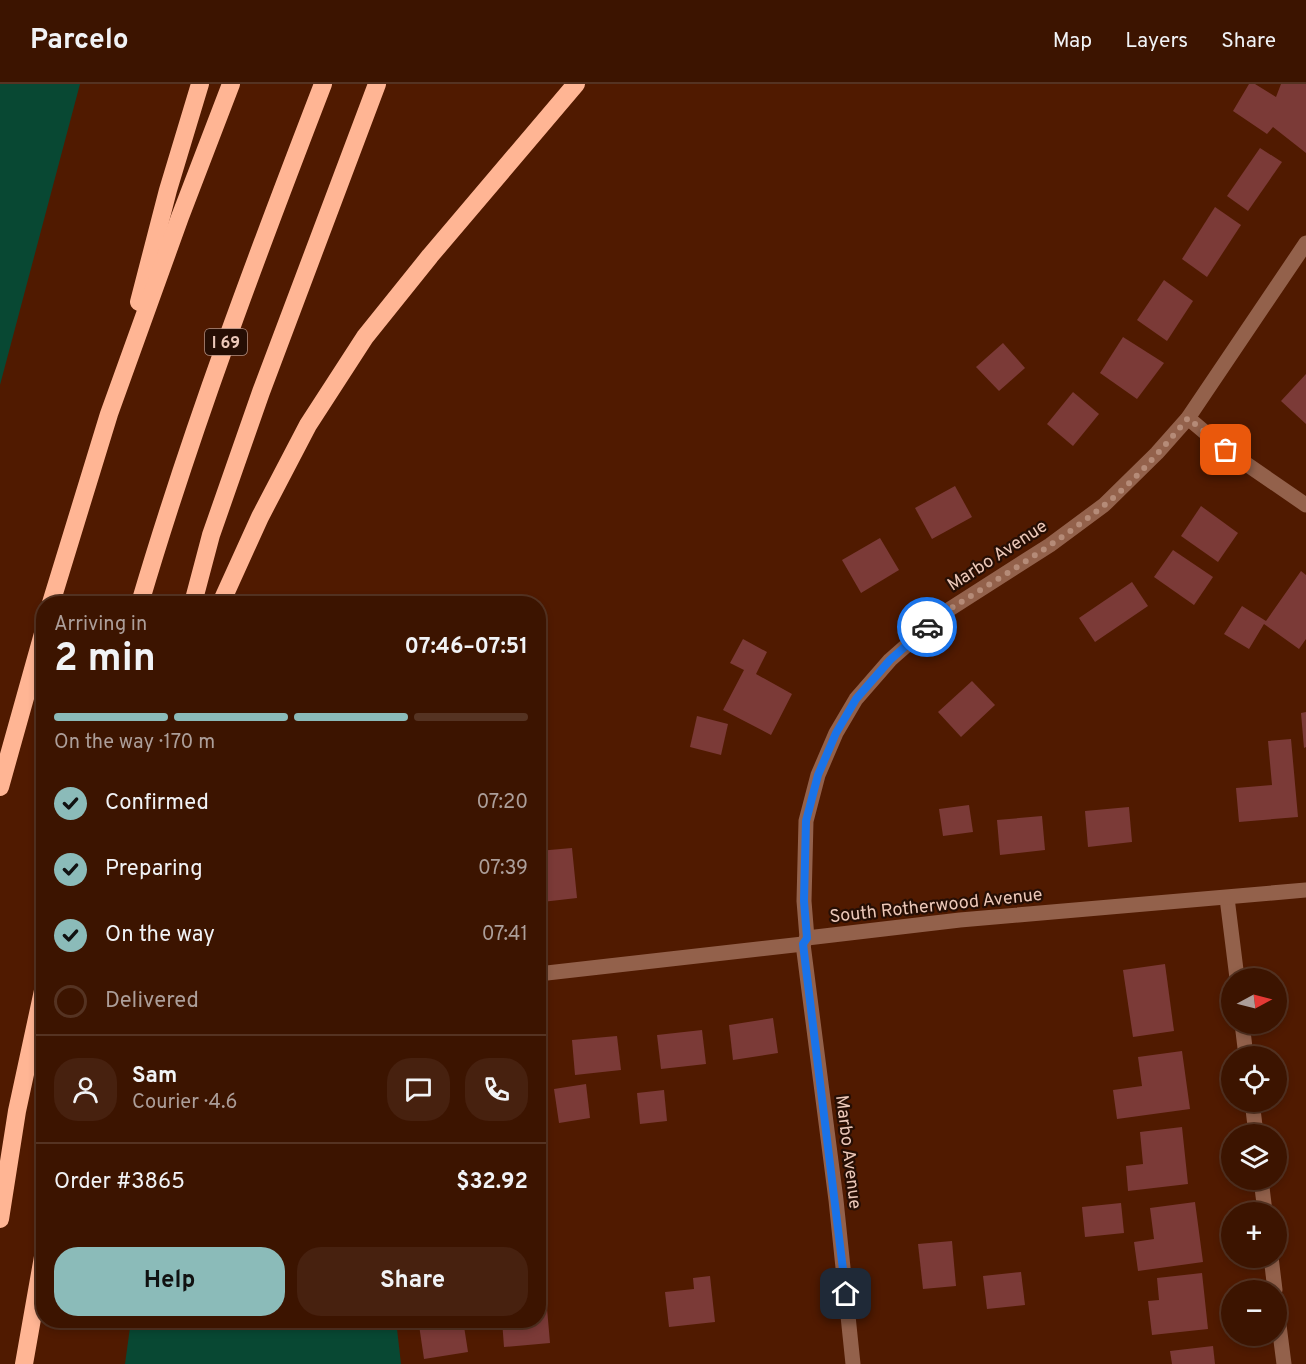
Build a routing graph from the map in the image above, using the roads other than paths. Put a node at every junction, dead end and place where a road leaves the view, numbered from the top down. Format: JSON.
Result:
{"nodes":[{"id":1,"x":200,"y":84,"type":"edge"},
{"id":2,"x":231,"y":84,"type":"edge"},
{"id":3,"x":323,"y":84,"type":"edge"},
{"id":4,"x":377,"y":84,"type":"edge"},
{"id":5,"x":576,"y":84,"type":"edge"},
{"id":6,"x":1306,"y":243,"type":"edge"},
{"id":7,"x":109,"y":414,"type":"junction"},
{"id":8,"x":1188,"y":418,"type":"junction"},
{"id":9,"x":1306,"y":505,"type":"edge"},
{"id":10,"x":53,"y":596,"type":"edge"},
{"id":11,"x":142,"y":596,"type":"edge"},
{"id":12,"x":195,"y":596,"type":"edge"},
{"id":13,"x":224,"y":596,"type":"edge"},
{"id":14,"x":36,"y":659,"type":"edge"},
{"id":15,"x":0,"y":787,"type":"edge"},
{"id":16,"x":1306,"y":890,"type":"edge"},
{"id":17,"x":1227,"y":898,"type":"junction"},
{"id":18,"x":805,"y":941,"type":"junction"},
{"id":19,"x":1236,"y":968,"type":"edge"},
{"id":20,"x":546,"y":973,"type":"edge"},
{"id":21,"x":36,"y":1023,"type":"edge"},
{"id":22,"x":0,"y":1219,"type":"edge"},
{"id":23,"x":36,"y":1296,"type":"edge"},
{"id":24,"x":1282,"y":1346,"type":"edge"},
{"id":25,"x":24,"y":1364,"type":"edge"},
{"id":26,"x":853,"y":1364,"type":"edge"},
{"id":27,"x":1284,"y":1364,"type":"edge"}],
"edges":[{"from":1,"to":7,"type":"highway"},
{"from":2,"to":7,"type":"highway"},
{"from":3,"to":11,"type":"highway","number":"I 69"},
{"from":4,"to":12,"type":"highway"},
{"from":5,"to":13,"type":"highway"},
{"from":6,"to":8,"type":"street","name":"Marbo Avenue"},
{"from":7,"to":10,"type":"highway"},
{"from":8,"to":9,"type":"street"},
{"from":8,"to":18,"type":"street","name":"Marbo Avenue"},
{"from":14,"to":15,"type":"highway"},
{"from":16,"to":17,"type":"street","name":"South Rotherwood Avenue"},
{"from":17,"to":18,"type":"street","name":"South Rotherwood Avenue"},
{"from":17,"to":19,"type":"street"},
{"from":18,"to":20,"type":"street","name":"South Rotherwood Avenue"},
{"from":18,"to":26,"type":"street","name":"Marbo Avenue"},
{"from":21,"to":22,"type":"highway"},
{"from":23,"to":25,"type":"highway"},
{"from":24,"to":27,"type":"street"}]}
